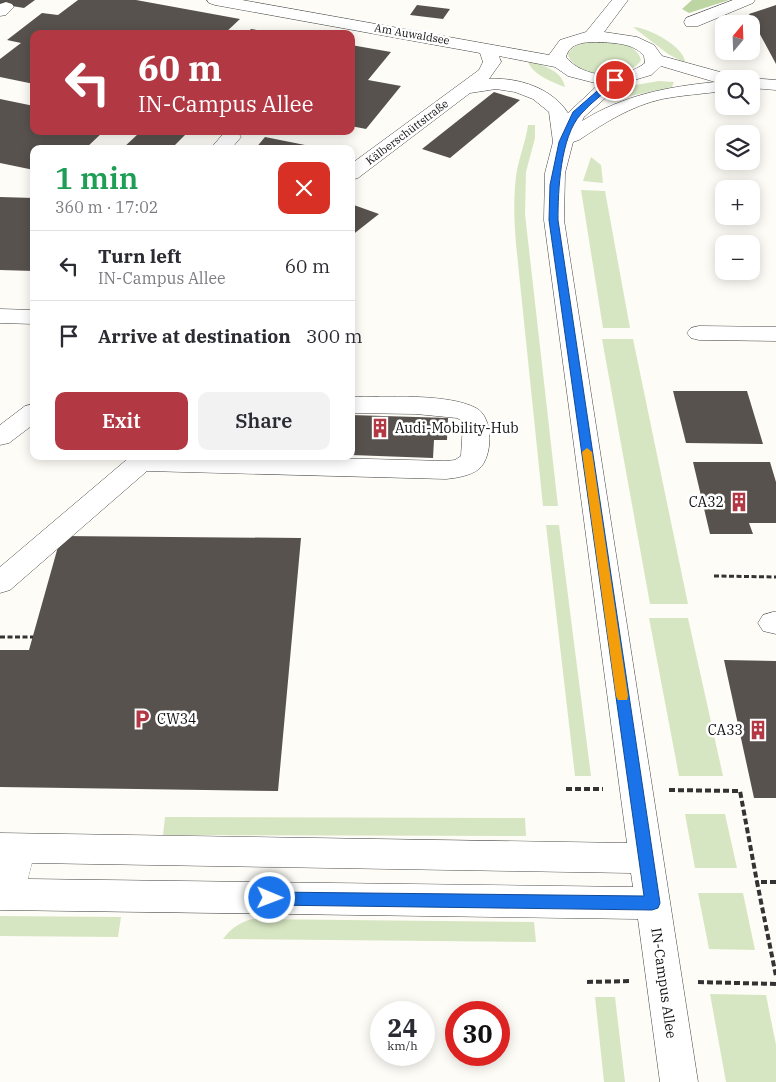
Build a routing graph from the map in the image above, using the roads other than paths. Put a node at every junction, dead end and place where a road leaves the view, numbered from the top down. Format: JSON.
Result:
{"nodes":[{"id":1,"x":215,"y":0,"type":"edge"},
{"id":2,"x":747,"y":0,"type":"edge"},
{"id":3,"x":617,"y":4,"type":"edge"},
{"id":4,"x":692,"y":22,"type":"dead end"},
{"id":5,"x":592,"y":37,"type":"junction"},
{"id":6,"x":626,"y":40,"type":"junction"},
{"id":7,"x":461,"y":43,"type":"junction"},
{"id":8,"x":488,"y":49,"type":"junction"},
{"id":9,"x":560,"y":54,"type":"junction"},
{"id":10,"x":654,"y":59,"type":"junction"},
{"id":11,"x":576,"y":73,"type":"junction"},
{"id":12,"x":642,"y":74,"type":"junction"},
{"id":13,"x":715,"y":77,"type":"edge"},
{"id":14,"x":715,"y":79,"type":"edge"},
{"id":15,"x":615,"y":80,"type":"junction"},
{"id":16,"x":760,"y":84,"type":"edge"},
{"id":17,"x":776,"y":85,"type":"edge"},
{"id":18,"x":715,"y":87,"type":"edge"},
{"id":19,"x":464,"y":90,"type":"junction"},
{"id":20,"x":576,"y":114,"type":"junction"},
{"id":21,"x":563,"y":142,"type":"junction"},
{"id":22,"x":355,"y":171,"type":"edge"},
{"id":23,"x":0,"y":316,"type":"edge"},
{"id":24,"x":30,"y":317,"type":"edge"},
{"id":25,"x":699,"y":333,"type":"dead end"},
{"id":26,"x":776,"y":334,"type":"edge"},
{"id":27,"x":355,"y":405,"type":"edge"},
{"id":28,"x":30,"y":415,"type":"edge"},
{"id":29,"x":0,"y":438,"type":"edge"},
{"id":30,"x":144,"y":460,"type":"edge"},
{"id":31,"x":172,"y":460,"type":"edge"},
{"id":32,"x":0,"y":583,"type":"edge"},
{"id":33,"x":10,"y":848,"type":"edge"},
{"id":34,"x":646,"y":858,"type":"junction"},
{"id":35,"x":4,"y":894,"type":"edge"},
{"id":36,"x":652,"y":903,"type":"junction"},
{"id":37,"x":679,"y":1082,"type":"edge"}],
"edges":[{"from":1,"to":7,"type":"street","name":"Am Auwaldsee"},
{"from":2,"to":4,"type":"street"},
{"from":3,"to":5,"type":"street"},
{"from":3,"to":6,"type":"street"},
{"from":5,"to":6,"type":"street"},
{"from":5,"to":9,"type":"street"},
{"from":6,"to":10,"type":"street"},
{"from":7,"to":8,"type":"street","name":"Am Auwaldsee"},
{"from":7,"to":9,"type":"street","name":"Am Auwaldsee"},
{"from":8,"to":9,"type":"street","name":"Am Auwaldsee"},
{"from":8,"to":19,"type":"street","name":"Kälberschüttstraße"},
{"from":9,"to":11,"type":"street"},
{"from":10,"to":12,"type":"street"},
{"from":10,"to":13,"type":"street"},
{"from":11,"to":15,"type":"street"},
{"from":11,"to":20,"type":"street","name":"IN-Campus Allee"},
{"from":12,"to":14,"type":"street"},
{"from":12,"to":15,"type":"street"},
{"from":15,"to":20,"type":"street","name":"IN-Campus Allee"},
{"from":16,"to":17,"type":"street"},
{"from":18,"to":21,"type":"street"},
{"from":19,"to":21,"type":"street","name":"Kälberschüttstraße"},
{"from":19,"to":22,"type":"street","name":"Kälberschüttstraße"},
{"from":20,"to":21,"type":"street","name":"IN-Campus Allee"},
{"from":21,"to":34,"type":"street","name":"IN-Campus Allee"},
{"from":23,"to":24,"type":"street"},
{"from":25,"to":26,"type":"street"},
{"from":27,"to":31,"type":"street"},
{"from":28,"to":29,"type":"street"},
{"from":30,"to":32,"type":"street"},
{"from":33,"to":34,"type":"street"},
{"from":33,"to":35,"type":"street"},
{"from":34,"to":36,"type":"street","name":"IN-Campus Allee"},
{"from":35,"to":36,"type":"street"},
{"from":36,"to":37,"type":"street","name":"IN-Campus Allee"}]}
